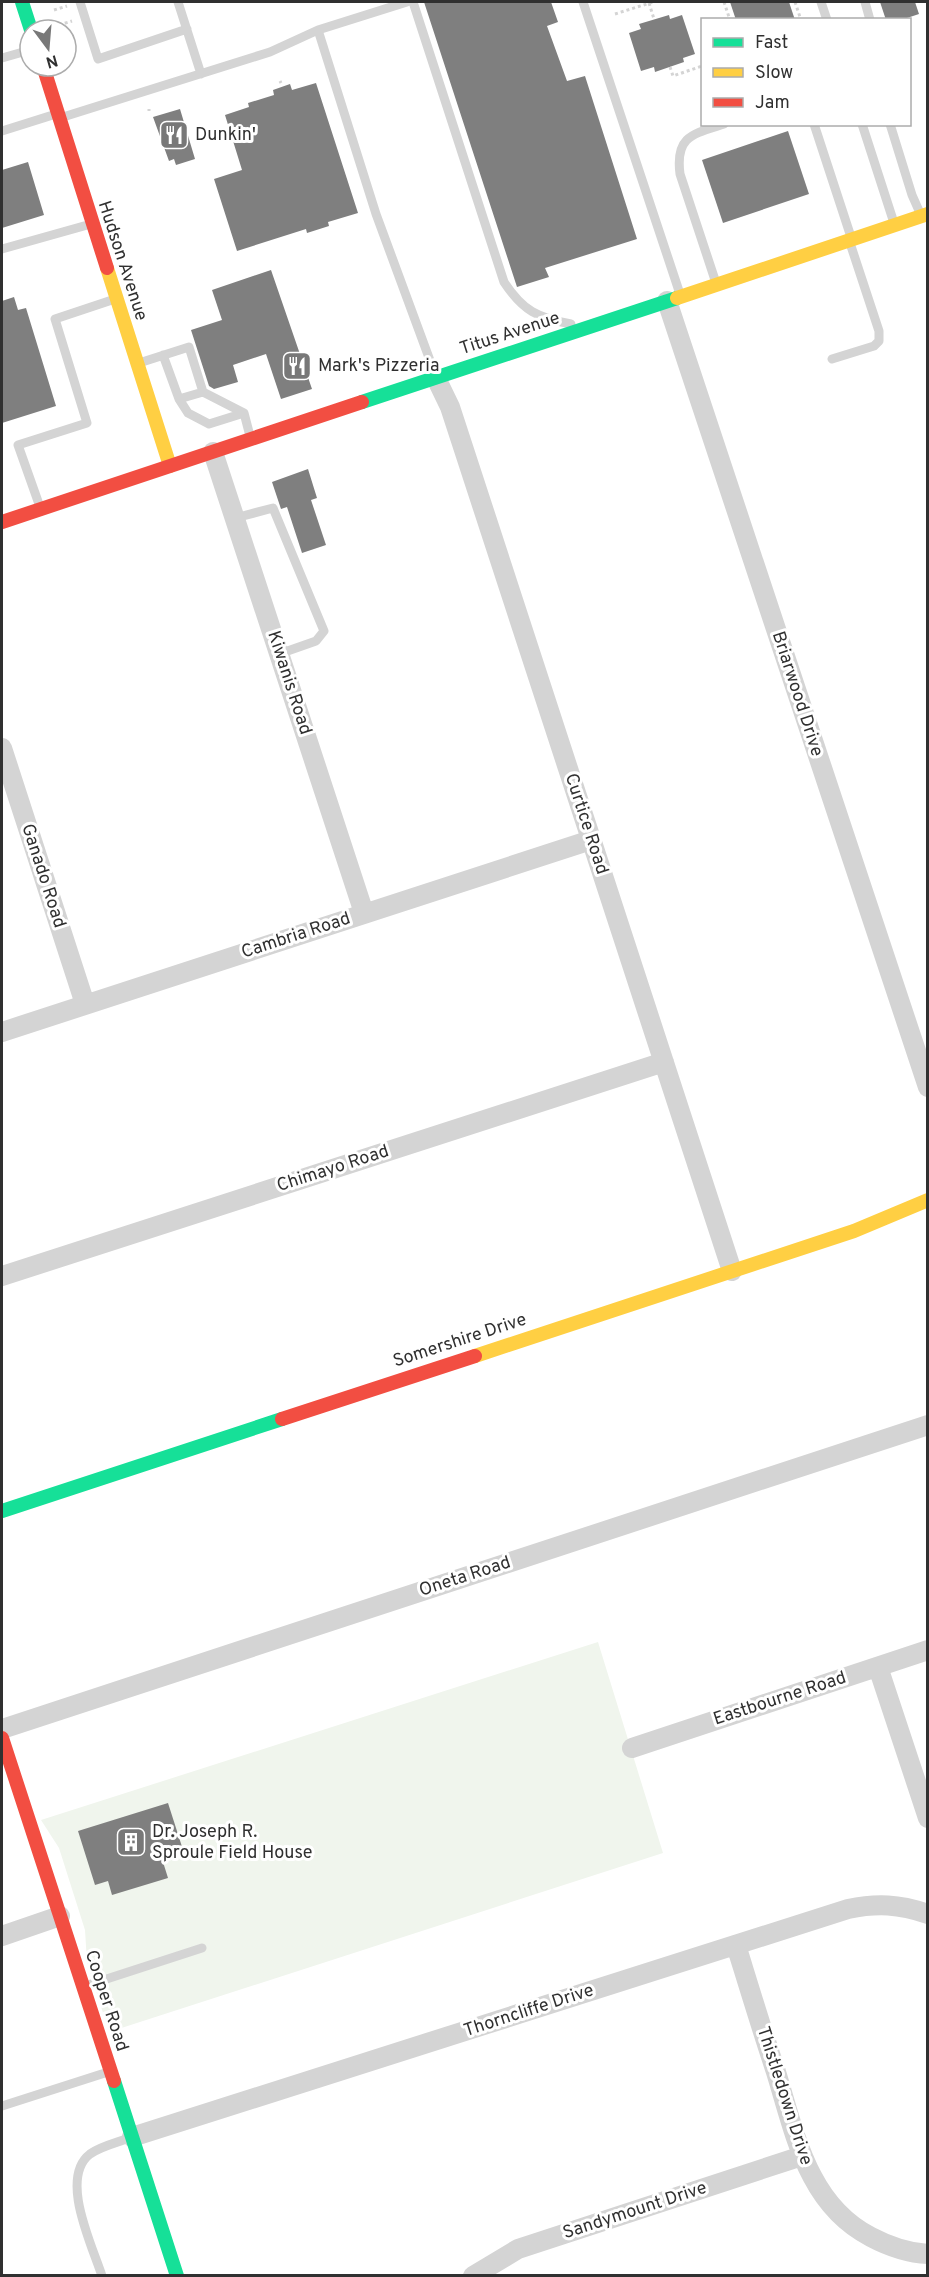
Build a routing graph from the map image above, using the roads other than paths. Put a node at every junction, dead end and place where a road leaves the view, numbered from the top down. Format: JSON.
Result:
{"nodes":[{"id":1,"x":21,"y":2,"type":"edge"},
{"id":2,"x":80,"y":2,"type":"edge"},
{"id":3,"x":178,"y":2,"type":"edge"},
{"id":4,"x":407,"y":2,"type":"edge"},
{"id":5,"x":412,"y":2,"type":"edge"},
{"id":6,"x":583,"y":2,"type":"edge"},
{"id":7,"x":821,"y":2,"type":"edge"},
{"id":8,"x":865,"y":2,"type":"edge"},
{"id":9,"x":27,"y":18,"type":"edge"},
{"id":10,"x":826,"y":18,"type":"edge"},
{"id":11,"x":869,"y":18,"type":"edge"},
{"id":12,"x":187,"y":29,"type":"junction"},
{"id":13,"x":318,"y":30,"type":"junction"},
{"id":14,"x":18,"y":53,"type":"edge"},
{"id":15,"x":2,"y":58,"type":"edge"},
{"id":16,"x":201,"y":74,"type":"junction"},
{"id":17,"x":47,"y":78,"type":"edge"},
{"id":18,"x":59,"y":116,"type":"junction"},
{"id":19,"x":718,"y":126,"type":"edge"},
{"id":20,"x":815,"y":126,"type":"edge"},
{"id":21,"x":863,"y":126,"type":"edge"},
{"id":22,"x":891,"y":126,"type":"edge"},
{"id":23,"x":2,"y":131,"type":"edge"},
{"id":24,"x":924,"y":215,"type":"edge"},
{"id":25,"x":91,"y":224,"type":"junction"},
{"id":26,"x":895,"y":225,"type":"junction"},
{"id":27,"x":850,"y":240,"type":"junction"},
{"id":28,"x":2,"y":249,"type":"edge"},
{"id":29,"x":717,"y":284,"type":"junction"},
{"id":30,"x":116,"y":299,"type":"junction"},
{"id":31,"x":674,"y":299,"type":"junction"},
{"id":32,"x":588,"y":327,"type":"junction"},
{"id":33,"x":163,"y":355,"type":"junction"},
{"id":34,"x":832,"y":359,"type":"dead end"},
{"id":35,"x":136,"y":364,"type":"junction"},
{"id":36,"x":436,"y":378,"type":"junction"},
{"id":37,"x":203,"y":392,"type":"junction"},
{"id":38,"x":179,"y":399,"type":"junction"},
{"id":39,"x":244,"y":413,"type":"junction"},
{"id":40,"x":251,"y":439,"type":"junction"},
{"id":41,"x":213,"y":452,"type":"junction"},
{"id":42,"x":170,"y":466,"type":"junction"},
{"id":43,"x":40,"y":509,"type":"junction"},
{"id":44,"x":235,"y":518,"type":"junction"},
{"id":45,"x":2,"y":522,"type":"edge"},
{"id":46,"x":279,"y":654,"type":"junction"},
{"id":47,"x":2,"y":748,"type":"edge"},
{"id":48,"x":591,"y":840,"type":"junction"},
{"id":49,"x":364,"y":914,"type":"junction"},
{"id":50,"x":86,"y":1004,"type":"junction"},
{"id":51,"x":2,"y":1032,"type":"edge"},
{"id":52,"x":664,"y":1062,"type":"junction"},
{"id":53,"x":927,"y":1087,"type":"edge"},
{"id":54,"x":927,"y":1200,"type":"edge"},
{"id":55,"x":732,"y":1271,"type":"junction"},
{"id":56,"x":2,"y":1276,"type":"edge"},
{"id":57,"x":927,"y":1425,"type":"edge"},
{"id":58,"x":2,"y":1511,"type":"edge"},
{"id":59,"x":927,"y":1650,"type":"edge"},
{"id":60,"x":878,"y":1667,"type":"junction"},
{"id":61,"x":2,"y":1729,"type":"edge"},
{"id":62,"x":2,"y":1738,"type":"edge"},
{"id":63,"x":632,"y":1748,"type":"dead end"},
{"id":64,"x":927,"y":1818,"type":"edge"},
{"id":65,"x":927,"y":1914,"type":"edge"},
{"id":66,"x":60,"y":1916,"type":"junction"},
{"id":67,"x":2,"y":1936,"type":"edge"},
{"id":68,"x":736,"y":1945,"type":"junction"},
{"id":69,"x":202,"y":1948,"type":"dead end"},
{"id":70,"x":83,"y":1987,"type":"junction"},
{"id":71,"x":110,"y":2072,"type":"junction"},
{"id":72,"x":2,"y":2106,"type":"edge"},
{"id":73,"x":132,"y":2137,"type":"junction"},
{"id":74,"x":802,"y":2156,"type":"junction"},
{"id":75,"x":927,"y":2254,"type":"edge"},
{"id":76,"x":102,"y":2276,"type":"edge"},
{"id":77,"x":177,"y":2276,"type":"edge"},
{"id":78,"x":474,"y":2276,"type":"edge"}],
"edges":[{"from":1,"to":9,"type":"street"},
{"from":2,"to":12,"type":"lane"},
{"from":3,"to":12,"type":"lane"},
{"from":4,"to":13,"type":"lane"},
{"from":5,"to":32,"type":"lane"},
{"from":6,"to":31,"type":"lane"},
{"from":7,"to":10,"type":"lane"},
{"from":8,"to":11,"type":"lane"},
{"from":12,"to":16,"type":"lane"},
{"from":13,"to":16,"type":"lane"},
{"from":13,"to":36,"type":"lane"},
{"from":14,"to":15,"type":"lane"},
{"from":16,"to":18,"type":"lane"},
{"from":17,"to":18,"type":"street","name":"Hudson Avenue"},
{"from":18,"to":23,"type":"lane"},
{"from":18,"to":25,"type":"street","name":"Hudson Avenue"},
{"from":19,"to":29,"type":"lane"},
{"from":20,"to":27,"type":"lane"},
{"from":21,"to":26,"type":"lane"},
{"from":22,"to":24,"type":"lane"},
{"from":24,"to":26,"type":"street","name":"Titus Avenue"},
{"from":25,"to":28,"type":"lane"},
{"from":25,"to":30,"type":"street","name":"Hudson Avenue"},
{"from":26,"to":27,"type":"street","name":"Titus Avenue"},
{"from":27,"to":29,"type":"street","name":"Titus Avenue"},
{"from":27,"to":34,"type":"lane"},
{"from":29,"to":31,"type":"street","name":"Titus Avenue"},
{"from":30,"to":35,"type":"street","name":"Hudson Avenue"},
{"from":30,"to":43,"type":"lane"},
{"from":31,"to":32,"type":"street","name":"Titus Avenue"},
{"from":31,"to":53,"type":"street","name":"Briarwood Drive"},
{"from":32,"to":36,"type":"street","name":"Titus Avenue"},
{"from":33,"to":35,"type":"lane"},
{"from":33,"to":37,"type":"lane"},
{"from":33,"to":38,"type":"lane"},
{"from":35,"to":42,"type":"street","name":"Hudson Avenue"},
{"from":36,"to":40,"type":"street","name":"Titus Avenue"},
{"from":36,"to":48,"type":"street","name":"Curtice Road"},
{"from":37,"to":38,"type":"lane"},
{"from":37,"to":39,"type":"lane"},
{"from":38,"to":39,"type":"lane"},
{"from":39,"to":40,"type":"lane"},
{"from":40,"to":41,"type":"street","name":"Titus Avenue"},
{"from":41,"to":42,"type":"street","name":"Titus Avenue"},
{"from":41,"to":44,"type":"street","name":"Kiwanis Road"},
{"from":42,"to":43,"type":"street","name":"Titus Avenue"},
{"from":43,"to":45,"type":"street","name":"Titus Avenue"},
{"from":44,"to":46,"type":"street","name":"Kiwanis Road"},
{"from":44,"to":46,"type":"lane"},
{"from":46,"to":49,"type":"street","name":"Kiwanis Road"},
{"from":47,"to":50,"type":"street","name":"Ganado Road"},
{"from":48,"to":49,"type":"street","name":"Cambria Road"},
{"from":48,"to":52,"type":"street","name":"Curtice Road"},
{"from":49,"to":50,"type":"street","name":"Cambria Road"},
{"from":50,"to":51,"type":"street","name":"Cambria Road"},
{"from":52,"to":55,"type":"street","name":"Curtice Road"},
{"from":52,"to":56,"type":"street","name":"Chimayo Road"},
{"from":54,"to":55,"type":"street","name":"Somershire Drive"},
{"from":55,"to":58,"type":"street","name":"Somershire Drive"},
{"from":57,"to":61,"type":"street","name":"Oneta Road"},
{"from":59,"to":60,"type":"street","name":"Eastbourne Road"},
{"from":60,"to":63,"type":"street","name":"Eastbourne Road"},
{"from":60,"to":64,"type":"street"},
{"from":62,"to":66,"type":"street","name":"Cooper Road"},
{"from":65,"to":68,"type":"street","name":"Thorncliffe Drive"},
{"from":66,"to":67,"type":"street"},
{"from":66,"to":70,"type":"street","name":"Cooper Road"},
{"from":68,"to":73,"type":"street","name":"Thorncliffe Drive"},
{"from":68,"to":74,"type":"street","name":"Thistledown Drive"},
{"from":69,"to":70,"type":"lane"},
{"from":70,"to":71,"type":"street","name":"Cooper Road"},
{"from":71,"to":72,"type":"lane"},
{"from":71,"to":73,"type":"street","name":"Cooper Road"},
{"from":73,"to":76,"type":"lane"},
{"from":73,"to":77,"type":"street","name":"Cooper Road"},
{"from":74,"to":75,"type":"street","name":"Thistledown Drive"},
{"from":74,"to":78,"type":"street","name":"Sandymount Drive"}]}
